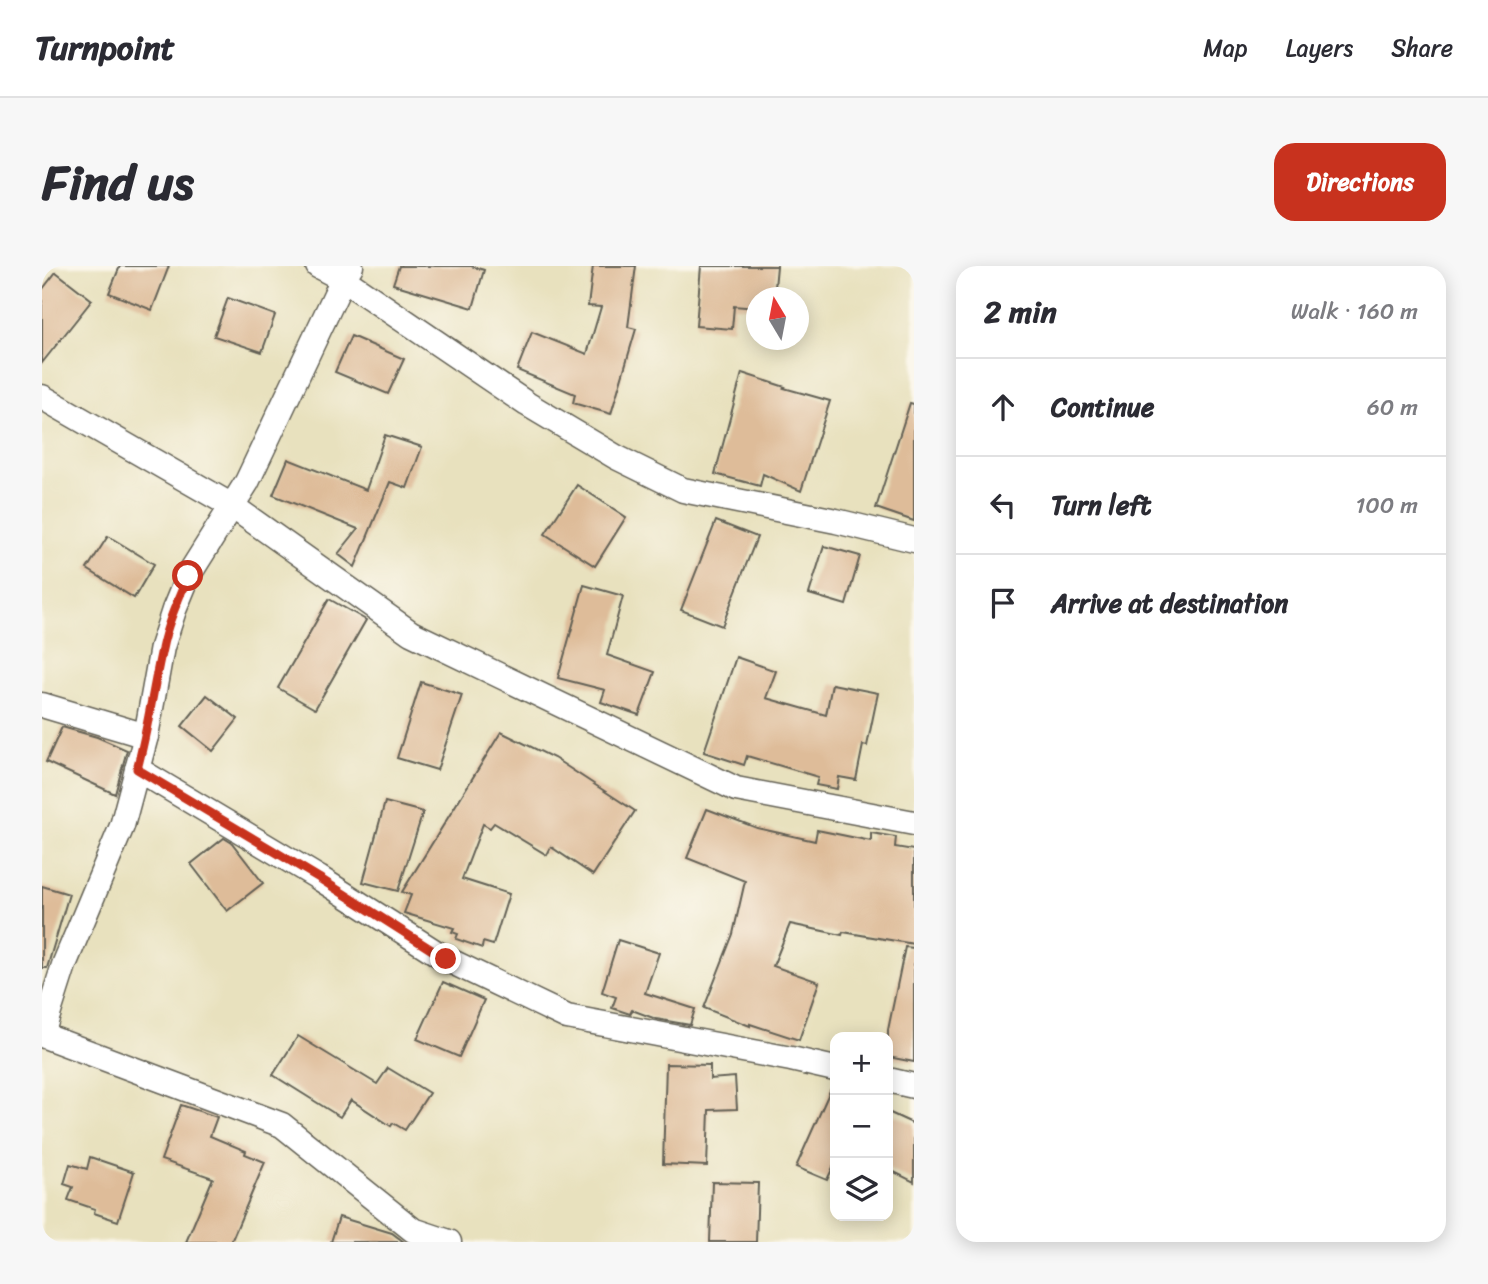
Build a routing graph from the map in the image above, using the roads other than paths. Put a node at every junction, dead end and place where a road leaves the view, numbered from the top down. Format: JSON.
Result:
{"nodes":[{"id":1,"x":318,"y":266,"type":"edge"},
{"id":2,"x":346,"y":272,"type":"edge"},
{"id":3,"x":42,"y":397,"type":"edge"},
{"id":4,"x":232,"y":506,"type":"junction"},
{"id":5,"x":914,"y":540,"type":"edge"},
{"id":6,"x":42,"y":705,"type":"edge"},
{"id":7,"x":146,"y":736,"type":"junction"},
{"id":8,"x":137,"y":769,"type":"junction"},
{"id":9,"x":914,"y":823,"type":"edge"},
{"id":10,"x":53,"y":961,"type":"edge"},
{"id":11,"x":42,"y":1035,"type":"edge"},
{"id":12,"x":830,"y":1068,"type":"edge"},
{"id":13,"x":893,"y":1081,"type":"edge"},
{"id":14,"x":914,"y":1086,"type":"edge"},
{"id":15,"x":449,"y":1242,"type":"edge"}],
"edges":[{"from":1,"to":2,"type":"street"},
{"from":2,"to":4,"type":"street"},
{"from":2,"to":5,"type":"street"},
{"from":3,"to":4,"type":"street"},
{"from":4,"to":7,"type":"street"},
{"from":4,"to":9,"type":"street"},
{"from":6,"to":7,"type":"street"},
{"from":7,"to":8,"type":"street"},
{"from":8,"to":10,"type":"street"},
{"from":8,"to":12,"type":"street"},
{"from":10,"to":11,"type":"street"},
{"from":11,"to":15,"type":"street"},
{"from":13,"to":14,"type":"street"}]}
